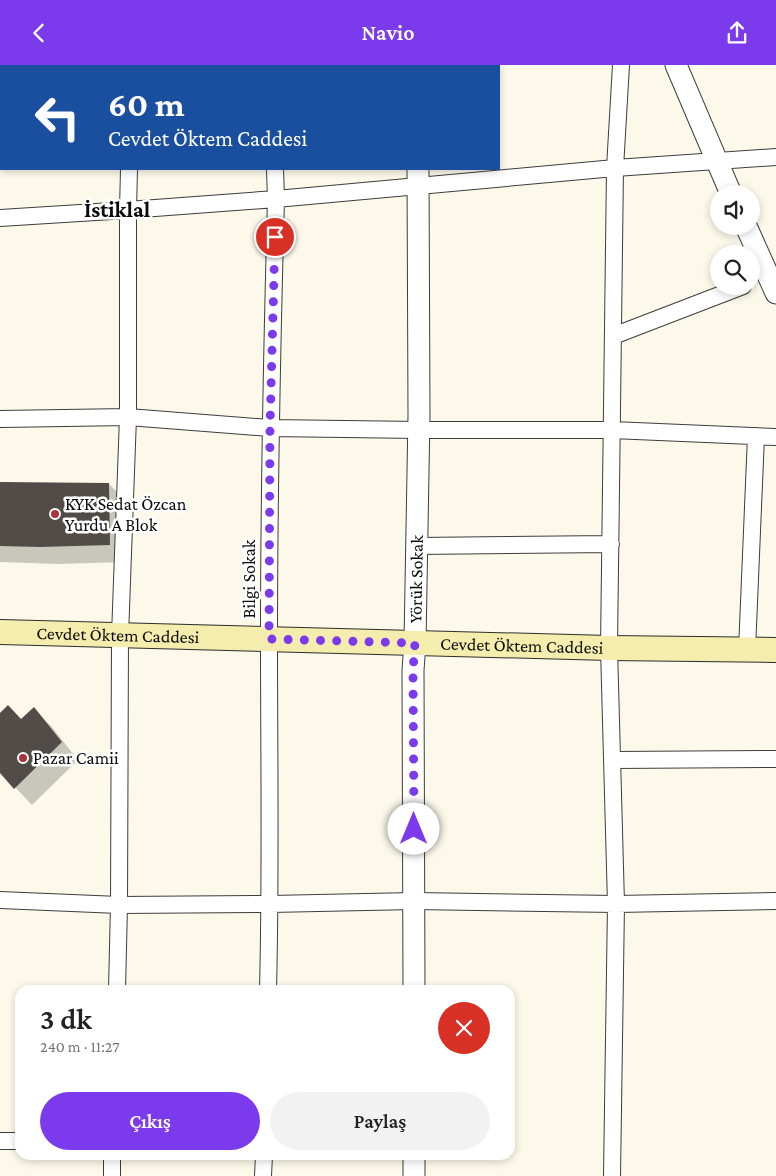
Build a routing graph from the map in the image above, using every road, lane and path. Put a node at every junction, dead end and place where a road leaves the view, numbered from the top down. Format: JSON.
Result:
{"nodes":[{"id":1,"x":621,"y":65,"type":"edge"},
{"id":2,"x":676,"y":65,"type":"edge"},
{"id":3,"x":776,"y":157,"type":"edge"},
{"id":4,"x":716,"y":161,"type":"junction"},
{"id":5,"x":615,"y":168,"type":"junction"},
{"id":6,"x":129,"y":170,"type":"edge"},
{"id":7,"x":275,"y":170,"type":"edge"},
{"id":8,"x":418,"y":177,"type":"edge"},
{"id":9,"x":727,"y":185,"type":"edge"},
{"id":10,"x":276,"y":199,"type":"junction"},
{"id":11,"x":128,"y":210,"type":"junction"},
{"id":12,"x":0,"y":218,"type":"edge"},
{"id":13,"x":749,"y":235,"type":"edge"},
{"id":14,"x":765,"y":284,"type":"edge"},
{"id":15,"x":720,"y":295,"type":"edge"},
{"id":16,"x":613,"y":336,"type":"junction"},
{"id":17,"x":128,"y":417,"type":"junction"},
{"id":18,"x":0,"y":419,"type":"edge"},
{"id":19,"x":270,"y":428,"type":"junction"},
{"id":20,"x":419,"y":430,"type":"junction"},
{"id":21,"x":612,"y":430,"type":"junction"},
{"id":22,"x":756,"y":436,"type":"junction"},
{"id":23,"x":776,"y":437,"type":"edge"},
{"id":24,"x":611,"y":544,"type":"junction"},
{"id":25,"x":416,"y":546,"type":"junction"},
{"id":26,"x":0,"y":633,"type":"edge"},
{"id":27,"x":120,"y":636,"type":"junction"},
{"id":28,"x":269,"y":639,"type":"junction"},
{"id":29,"x":415,"y":643,"type":"junction"},
{"id":30,"x":609,"y":648,"type":"junction"},
{"id":31,"x":747,"y":650,"type":"junction"},
{"id":32,"x":776,"y":650,"type":"edge"},
{"id":33,"x":776,"y":759,"type":"edge"},
{"id":34,"x":612,"y":760,"type":"junction"},
{"id":35,"x":0,"y":900,"type":"edge"},
{"id":36,"x":414,"y":901,"type":"junction"},
{"id":37,"x":776,"y":901,"type":"edge"},
{"id":38,"x":270,"y":904,"type":"junction"},
{"id":39,"x":616,"y":904,"type":"junction"},
{"id":40,"x":119,"y":905,"type":"junction"},
{"id":41,"x":117,"y":985,"type":"edge"},
{"id":42,"x":268,"y":985,"type":"edge"},
{"id":43,"x":414,"y":985,"type":"edge"},
{"id":44,"x":0,"y":1141,"type":"edge"},
{"id":45,"x":15,"y":1141,"type":"edge"},
{"id":46,"x":112,"y":1160,"type":"edge"},
{"id":47,"x":264,"y":1160,"type":"edge"},
{"id":48,"x":414,"y":1160,"type":"edge"},
{"id":49,"x":112,"y":1176,"type":"edge"},
{"id":50,"x":263,"y":1176,"type":"edge"},
{"id":51,"x":414,"y":1176,"type":"edge"},
{"id":52,"x":612,"y":1176,"type":"edge"}],
"edges":[{"from":1,"to":5,"type":"street"},
{"from":2,"to":4,"type":"street"},
{"from":3,"to":4,"type":"street"},
{"from":4,"to":5,"type":"street"},
{"from":4,"to":9,"type":"street"},
{"from":5,"to":8,"type":"street"},
{"from":5,"to":16,"type":"street"},
{"from":6,"to":11,"type":"street"},
{"from":7,"to":10,"type":"street","name":"Bilgi Sokak"},
{"from":8,"to":10,"type":"street"},
{"from":8,"to":20,"type":"street","name":"Yörük Sokak"},
{"from":10,"to":11,"type":"street"},
{"from":10,"to":19,"type":"street","name":"Bilgi Sokak"},
{"from":11,"to":12,"type":"street"},
{"from":11,"to":17,"type":"street"},
{"from":13,"to":14,"type":"street"},
{"from":15,"to":16,"type":"street"},
{"from":16,"to":21,"type":"street"},
{"from":17,"to":18,"type":"street"},
{"from":17,"to":19,"type":"street"},
{"from":17,"to":27,"type":"street"},
{"from":19,"to":20,"type":"street"},
{"from":19,"to":28,"type":"street","name":"Bilgi Sokak"},
{"from":20,"to":21,"type":"street"},
{"from":20,"to":25,"type":"street","name":"Yörük Sokak"},
{"from":21,"to":22,"type":"street"},
{"from":21,"to":24,"type":"street"},
{"from":22,"to":23,"type":"street"},
{"from":22,"to":31,"type":"street"},
{"from":24,"to":25,"type":"street"},
{"from":24,"to":30,"type":"street"},
{"from":25,"to":29,"type":"street","name":"Yörük Sokak"},
{"from":26,"to":27,"type":"main road","name":"Cevdet Öktem Caddesi"},
{"from":27,"to":28,"type":"main road","name":"Cevdet Öktem Caddesi"},
{"from":27,"to":40,"type":"street"},
{"from":28,"to":29,"type":"main road","name":"Cevdet Öktem Caddesi"},
{"from":28,"to":38,"type":"street","name":"Bilgi Sokak"},
{"from":29,"to":30,"type":"main road","name":"Cevdet Öktem Caddesi"},
{"from":29,"to":36,"type":"street","name":"Yörük Sokak"},
{"from":30,"to":31,"type":"main road","name":"Cevdet Öktem Caddesi"},
{"from":30,"to":34,"type":"street"},
{"from":31,"to":32,"type":"main road","name":"Cevdet Öktem Caddesi"},
{"from":33,"to":34,"type":"street"},
{"from":34,"to":39,"type":"street"},
{"from":35,"to":40,"type":"street"},
{"from":36,"to":38,"type":"street"},
{"from":36,"to":39,"type":"street"},
{"from":36,"to":43,"type":"street","name":"Yörük Sokak"},
{"from":37,"to":39,"type":"street"},
{"from":38,"to":40,"type":"street"},
{"from":38,"to":42,"type":"street","name":"Bilgi Sokak"},
{"from":39,"to":52,"type":"street"},
{"from":40,"to":41,"type":"street"},
{"from":44,"to":45,"type":"street"},
{"from":46,"to":49,"type":"street"},
{"from":47,"to":50,"type":"street"},
{"from":48,"to":51,"type":"street"}]}
